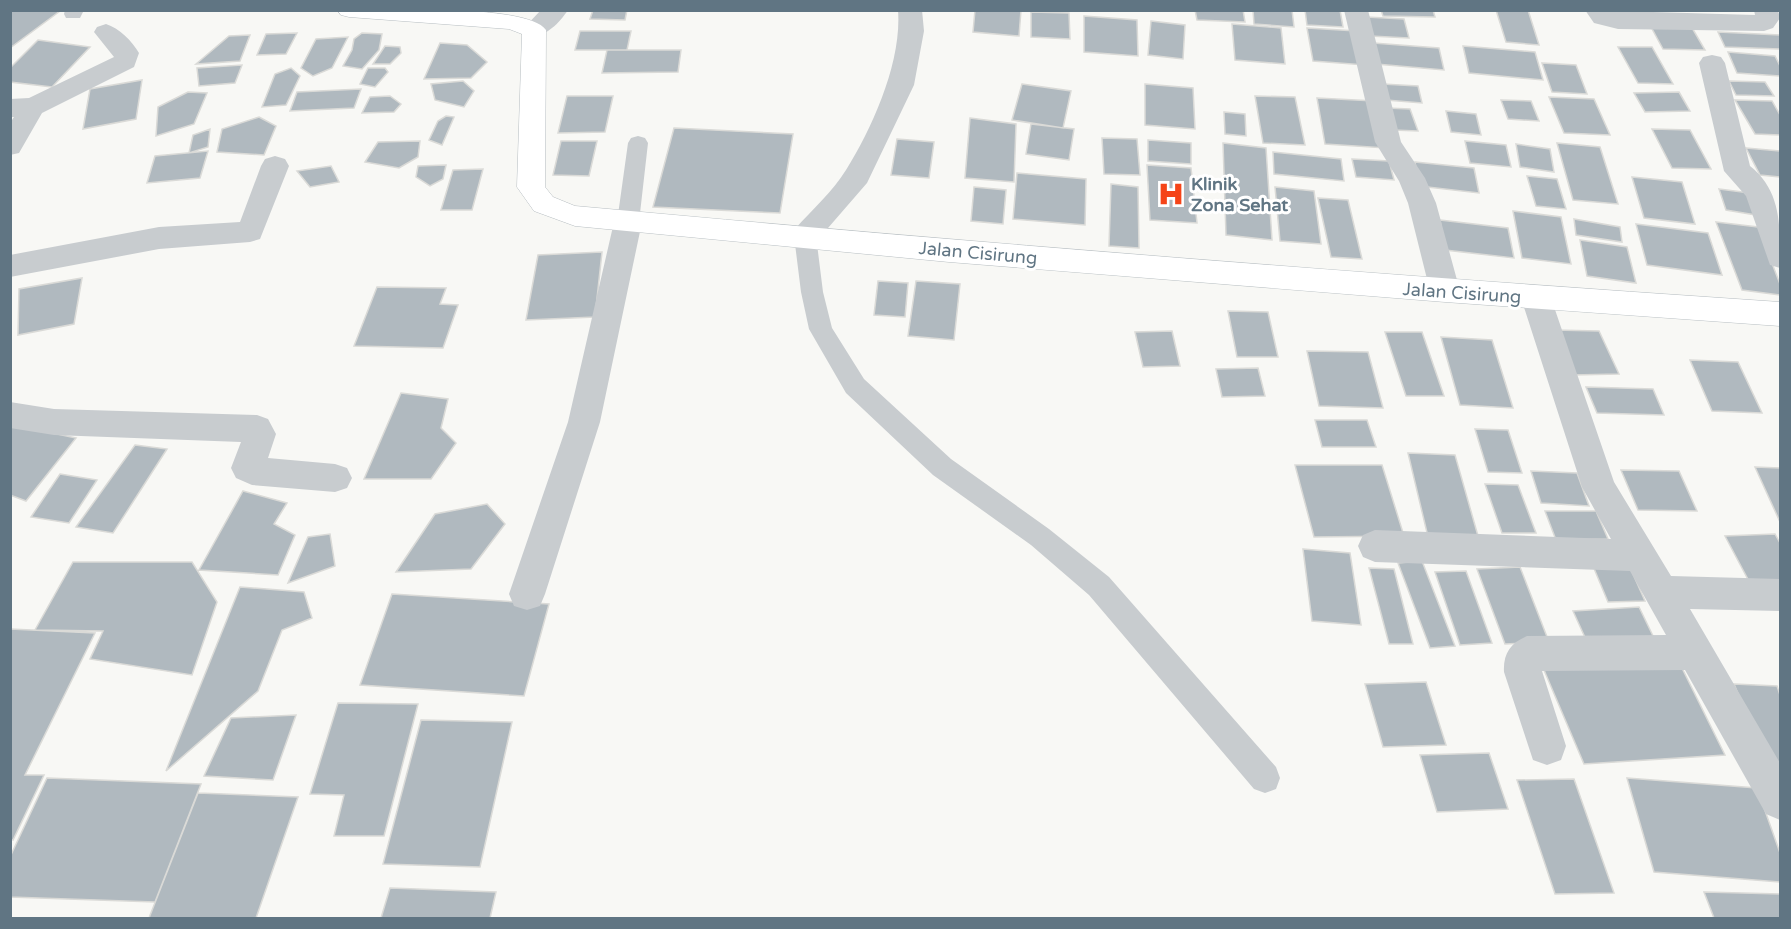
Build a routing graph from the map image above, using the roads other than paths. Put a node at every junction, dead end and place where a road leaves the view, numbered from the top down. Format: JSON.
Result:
{"nodes":[{"id":1,"x":349,"y":10,"type":"edge"},
{"id":2,"x":556,"y":10,"type":"edge"},
{"id":3,"x":910,"y":10,"type":"edge"},
{"id":4,"x":1356,"y":10,"type":"edge"},
{"id":5,"x":1597,"y":10,"type":"edge"},
{"id":6,"x":1766,"y":10,"type":"edge"},
{"id":7,"x":534,"y":30,"type":"junction"},
{"id":8,"x":106,"y":32,"type":"dead end"},
{"id":9,"x":1712,"y":63,"type":"dead end"},
{"id":10,"x":22,"y":107,"type":"edge"},
{"id":11,"x":638,"y":143,"type":"dead end"},
{"id":12,"x":10,"y":146,"type":"edge"},
{"id":13,"x":275,"y":166,"type":"dead end"},
{"id":14,"x":628,"y":222,"type":"junction"},
{"id":15,"x":805,"y":236,"type":"junction"},
{"id":16,"x":1780,"y":257,"type":"edge"},
{"id":17,"x":10,"y":266,"type":"edge"},
{"id":18,"x":1445,"y":291,"type":"junction"},
{"id":19,"x":1536,"y":298,"type":"junction"},
{"id":20,"x":1780,"y":314,"type":"edge"},
{"id":21,"x":10,"y":415,"type":"edge"},
{"id":22,"x":335,"y":478,"type":"dead end"},
{"id":23,"x":1375,"y":546,"type":"dead end"},
{"id":24,"x":1638,"y":556,"type":"junction"},
{"id":25,"x":1661,"y":592,"type":"junction"},
{"id":26,"x":527,"y":594,"type":"dead end"},
{"id":27,"x":1780,"y":595,"type":"edge"},
{"id":28,"x":1696,"y":652,"type":"junction"},
{"id":29,"x":1547,"y":746,"type":"dead end"},
{"id":30,"x":1265,"y":778,"type":"dead end"},
{"id":31,"x":1777,"y":785,"type":"edge"}],
"edges":[{"from":1,"to":7,"type":"main road"},
{"from":2,"to":7,"type":"street"},
{"from":3,"to":15,"type":"street"},
{"from":4,"to":18,"type":"street"},
{"from":5,"to":6,"type":"street"},
{"from":7,"to":14,"type":"main road","name":"Jalan Cisirung"},
{"from":8,"to":10,"type":"street"},
{"from":9,"to":16,"type":"street"},
{"from":10,"to":12,"type":"street"},
{"from":11,"to":14,"type":"lane"},
{"from":13,"to":17,"type":"street"},
{"from":14,"to":15,"type":"main road","name":"Jalan Cisirung"},
{"from":14,"to":26,"type":"street"},
{"from":15,"to":18,"type":"main road","name":"Jalan Cisirung"},
{"from":15,"to":30,"type":"lane"},
{"from":18,"to":19,"type":"main road","name":"Jalan Cisirung"},
{"from":19,"to":20,"type":"main road","name":"Jalan Cisirung"},
{"from":19,"to":24,"type":"street"},
{"from":21,"to":22,"type":"street"},
{"from":23,"to":24,"type":"street"},
{"from":24,"to":25,"type":"street"},
{"from":25,"to":27,"type":"street"},
{"from":25,"to":28,"type":"street"},
{"from":28,"to":29,"type":"street"},
{"from":28,"to":31,"type":"street"}]}
